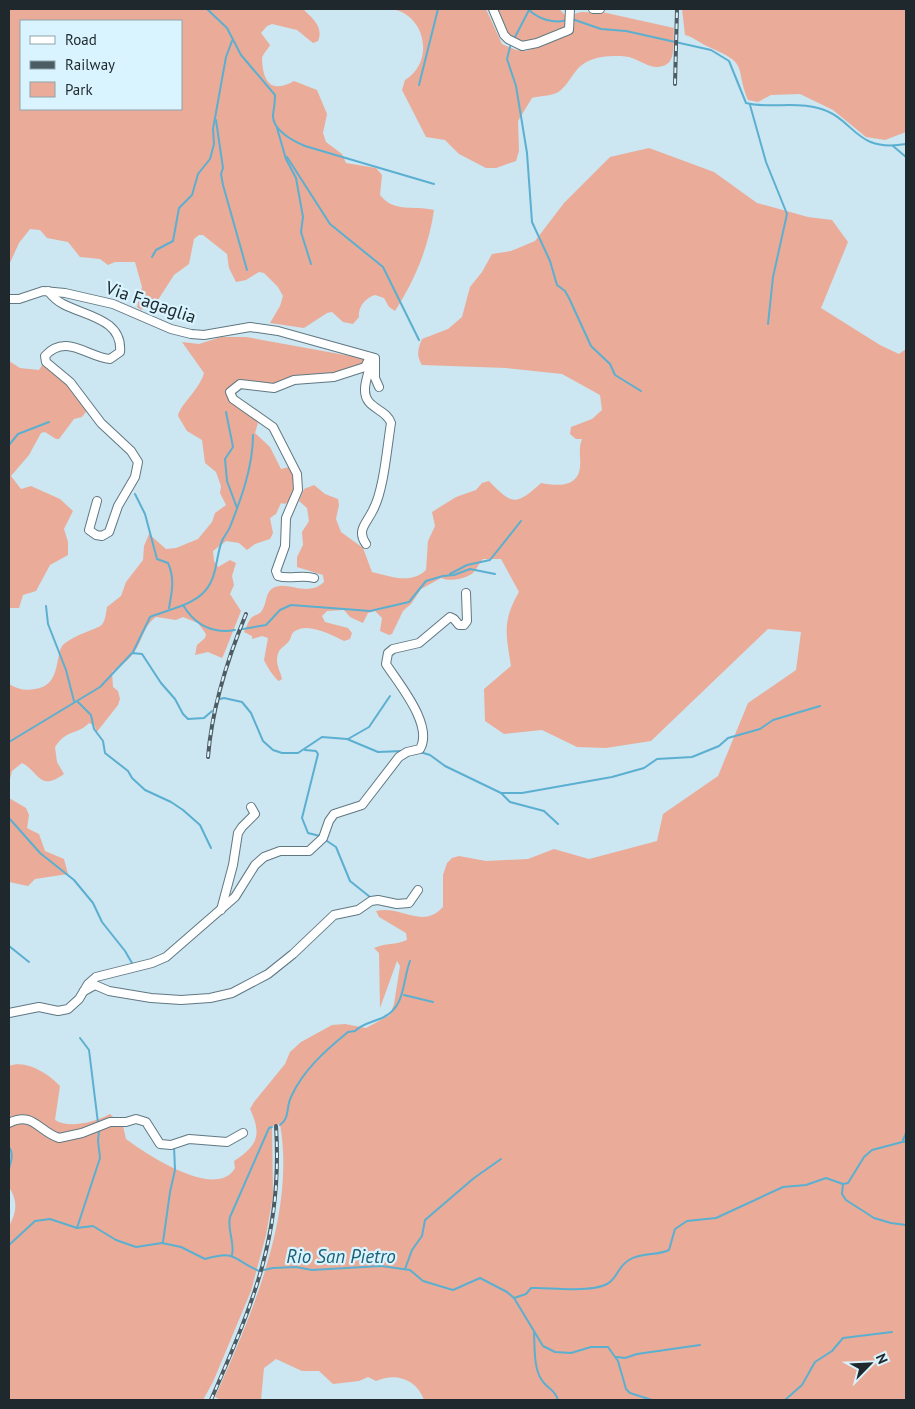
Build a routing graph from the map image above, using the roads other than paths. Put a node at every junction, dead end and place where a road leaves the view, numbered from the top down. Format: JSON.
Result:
{"nodes":[{"id":1,"x":493,"y":9,"type":"edge"},
{"id":2,"x":593,"y":9,"type":"edge"},
{"id":3,"x":600,"y":9,"type":"edge"},
{"id":4,"x":570,"y":10,"type":"edge"},
{"id":5,"x":48,"y":291,"type":"junction"},
{"id":6,"x":9,"y":299,"type":"edge"},
{"id":7,"x":370,"y":357,"type":"junction"},
{"id":8,"x":379,"y":387,"type":"dead end"},
{"id":9,"x":97,"y":502,"type":"dead end"},
{"id":10,"x":366,"y":544,"type":"dead end"},
{"id":11,"x":314,"y":578,"type":"dead end"},
{"id":12,"x":466,"y":593,"type":"dead end"},
{"id":13,"x":251,"y":806,"type":"dead end"},
{"id":14,"x":418,"y":890,"type":"dead end"},
{"id":15,"x":220,"y":912,"type":"junction"},
{"id":16,"x":83,"y":993,"type":"junction"},
{"id":17,"x":9,"y":1013,"type":"edge"},
{"id":18,"x":9,"y":1123,"type":"edge"},
{"id":19,"x":243,"y":1133,"type":"dead end"}],
"edges":[{"from":1,"to":4,"type":"street"},
{"from":2,"to":3,"type":"street"},
{"from":5,"to":6,"type":"street","name":"Via Fagaglia"},
{"from":5,"to":7,"type":"street","name":"Via Fagaglia"},
{"from":5,"to":9,"type":"street"},
{"from":7,"to":8,"type":"street"},
{"from":7,"to":10,"type":"street"},
{"from":7,"to":11,"type":"street"},
{"from":12,"to":15,"type":"street"},
{"from":13,"to":15,"type":"street"},
{"from":14,"to":16,"type":"street"},
{"from":15,"to":16,"type":"street"},
{"from":16,"to":17,"type":"street"},
{"from":18,"to":19,"type":"street"}]}
